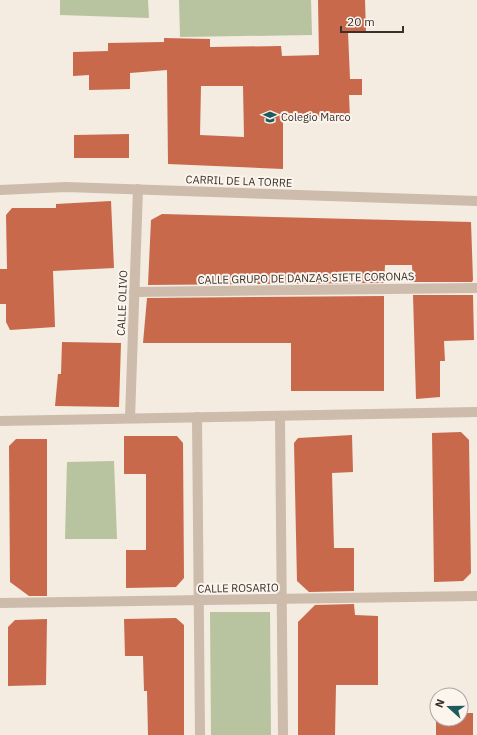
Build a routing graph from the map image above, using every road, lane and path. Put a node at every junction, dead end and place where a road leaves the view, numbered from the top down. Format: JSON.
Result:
{"nodes":[{"id":1,"x":0,"y":190,"type":"edge"},
{"id":2,"x":138,"y":190,"type":"junction"},
{"id":3,"x":477,"y":201,"type":"edge"},
{"id":4,"x":477,"y":288,"type":"edge"},
{"id":5,"x":134,"y":292,"type":"junction"},
{"id":6,"x":477,"y":412,"type":"edge"},
{"id":7,"x":197,"y":416,"type":"junction"},
{"id":8,"x":280,"y":417,"type":"junction"},
{"id":9,"x":130,"y":418,"type":"junction"},
{"id":10,"x":0,"y":421,"type":"edge"},
{"id":11,"x":477,"y":596,"type":"edge"},
{"id":12,"x":281,"y":599,"type":"junction"},
{"id":13,"x":199,"y":600,"type":"junction"},
{"id":14,"x":0,"y":603,"type":"edge"},
{"id":15,"x":200,"y":735,"type":"edge"},
{"id":16,"x":283,"y":735,"type":"edge"}],
"edges":[{"from":1,"to":2,"type":"street","name":"CARRIL DE LA TORRE"},
{"from":2,"to":3,"type":"street","name":"CARRIL DE LA TORRE"},
{"from":2,"to":5,"type":"street","name":"CALLE OLIVO"},
{"from":4,"to":5,"type":"street","name":"CALLE GRUPO DE DANZAS SIETE CORONAS"},
{"from":5,"to":9,"type":"street","name":"CALLE OLIVO"},
{"from":6,"to":8,"type":"street"},
{"from":7,"to":8,"type":"street"},
{"from":7,"to":9,"type":"street"},
{"from":7,"to":13,"type":"street"},
{"from":8,"to":12,"type":"street"},
{"from":9,"to":10,"type":"street"},
{"from":11,"to":12,"type":"street","name":"CALLE ROSARIO"},
{"from":12,"to":13,"type":"street","name":"CALLE ROSARIO"},
{"from":12,"to":16,"type":"street"},
{"from":13,"to":14,"type":"street","name":"CALLE ROSARIO"},
{"from":13,"to":15,"type":"street"}]}
